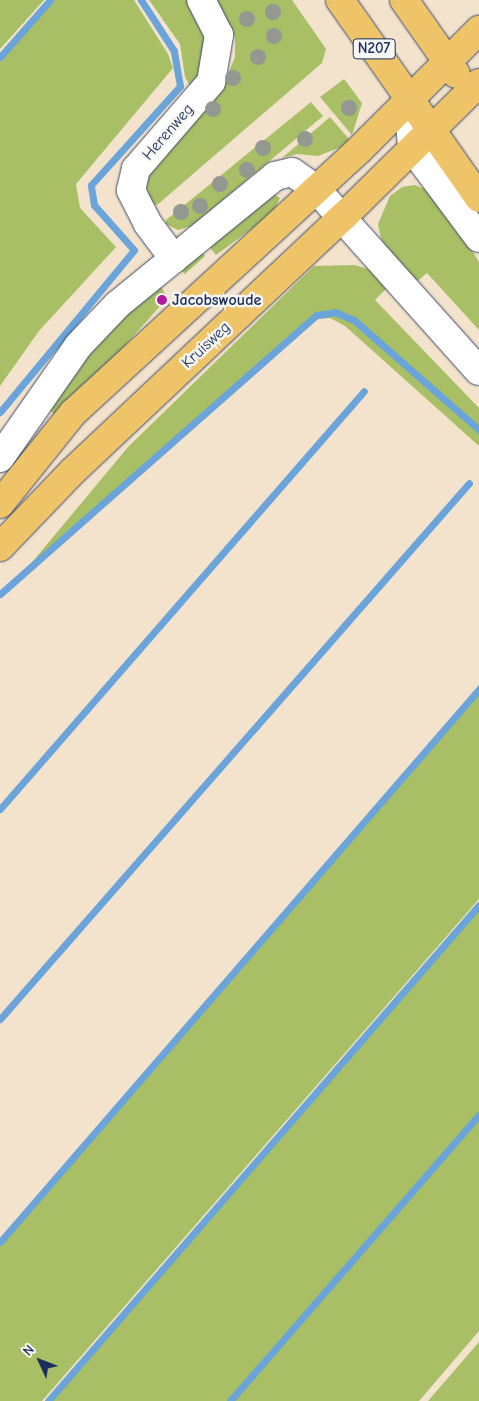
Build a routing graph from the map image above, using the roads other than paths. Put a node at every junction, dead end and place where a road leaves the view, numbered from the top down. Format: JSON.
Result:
{"nodes":[{"id":1,"x":202,"y":0,"type":"edge"},
{"id":2,"x":340,"y":0,"type":"edge"},
{"id":3,"x":404,"y":0,"type":"edge"},
{"id":4,"x":479,"y":30,"type":"edge"},
{"id":5,"x":446,"y":60,"type":"junction"},
{"id":6,"x":476,"y":94,"type":"edge"},
{"id":7,"x":408,"y":97,"type":"junction"},
{"id":8,"x":422,"y":139,"type":"junction"},
{"id":9,"x":316,"y":189,"type":"junction"},
{"id":10,"x":479,"y":198,"type":"edge"},
{"id":11,"x":343,"y":217,"type":"junction"},
{"id":12,"x":479,"y":238,"type":"edge"},
{"id":13,"x":174,"y":259,"type":"junction"},
{"id":14,"x":479,"y":371,"type":"edge"},
{"id":15,"x":0,"y":458,"type":"edge"},
{"id":16,"x":0,"y":504,"type":"edge"},
{"id":17,"x":0,"y":547,"type":"edge"}],
"edges":[{"from":1,"to":13,"type":"street","name":"Herenweg"},
{"from":2,"to":7,"type":"main road","number":"N207"},
{"from":3,"to":5,"type":"main road"},
{"from":4,"to":5,"type":"main road"},
{"from":5,"to":6,"type":"main road"},
{"from":5,"to":7,"type":"main road"},
{"from":6,"to":8,"type":"main road","name":"Kruisweg"},
{"from":7,"to":8,"type":"main road","number":"N207"},
{"from":7,"to":9,"type":"main road"},
{"from":8,"to":10,"type":"main road","number":"N207"},
{"from":8,"to":11,"type":"main road","name":"Kruisweg"},
{"from":8,"to":12,"type":"street"},
{"from":9,"to":11,"type":"street"},
{"from":9,"to":13,"type":"street"},
{"from":9,"to":16,"type":"main road"},
{"from":11,"to":14,"type":"street"},
{"from":11,"to":17,"type":"main road","name":"Kruisweg"},
{"from":13,"to":15,"type":"street"}]}
